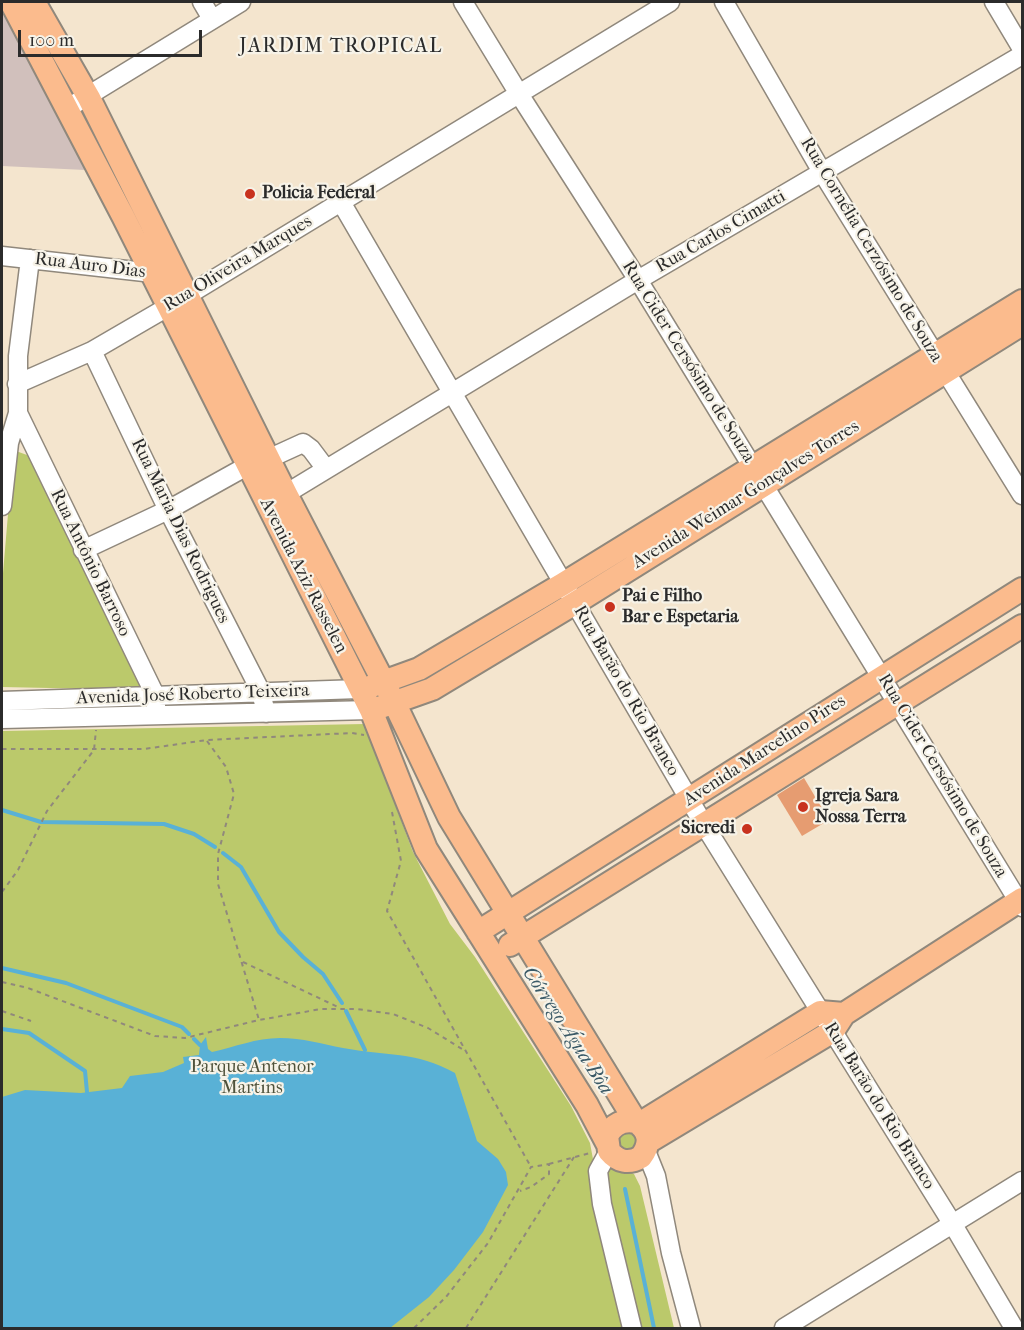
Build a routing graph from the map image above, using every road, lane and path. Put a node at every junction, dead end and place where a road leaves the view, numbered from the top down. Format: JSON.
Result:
{"nodes":[{"id":1,"x":11,"y":2,"type":"edge"},
{"id":2,"x":34,"y":2,"type":"edge"},
{"id":3,"x":202,"y":2,"type":"edge"},
{"id":4,"x":241,"y":2,"type":"edge"},
{"id":5,"x":463,"y":2,"type":"edge"},
{"id":6,"x":670,"y":2,"type":"edge"},
{"id":7,"x":724,"y":2,"type":"edge"},
{"id":8,"x":994,"y":2,"type":"edge"},
{"id":9,"x":212,"y":20,"type":"junction"},
{"id":10,"x":1023,"y":49,"type":"edge"},
{"id":11,"x":1023,"y":55,"type":"edge"},
{"id":12,"x":519,"y":94,"type":"junction"},
{"id":13,"x":89,"y":98,"type":"junction"},
{"id":14,"x":68,"y":108,"type":"junction"},
{"id":15,"x":822,"y":172,"type":"junction"},
{"id":16,"x":341,"y":202,"type":"junction"},
{"id":17,"x":2,"y":256,"type":"edge"},
{"id":18,"x":30,"y":260,"type":"junction"},
{"id":19,"x":151,"y":274,"type":"junction"},
{"id":20,"x":638,"y":280,"type":"junction"},
{"id":21,"x":178,"y":295,"type":"junction"},
{"id":22,"x":1023,"y":301,"type":"edge"},
{"id":23,"x":1023,"y":324,"type":"edge"},
{"id":24,"x":92,"y":351,"type":"junction"},
{"id":25,"x":10,"y":355,"type":"edge"},
{"id":26,"x":940,"y":363,"type":"junction"},
{"id":27,"x":17,"y":384,"type":"junction"},
{"id":28,"x":452,"y":393,"type":"junction"},
{"id":29,"x":18,"y":413,"type":"junction"},
{"id":30,"x":5,"y":442,"type":"edge"},
{"id":31,"x":268,"y":459,"type":"junction"},
{"id":32,"x":247,"y":466,"type":"junction"},
{"id":33,"x":326,"y":469,"type":"junction"},
{"id":34,"x":758,"y":476,"type":"junction"},
{"id":35,"x":1023,"y":495,"type":"edge"},
{"id":36,"x":276,"y":499,"type":"junction"},
{"id":37,"x":2,"y":506,"type":"edge"},
{"id":38,"x":168,"y":510,"type":"junction"},
{"id":39,"x":83,"y":550,"type":"junction"},
{"id":40,"x":563,"y":584,"type":"junction"},
{"id":41,"x":1023,"y":589,"type":"edge"},
{"id":42,"x":575,"y":603,"type":"junction"},
{"id":43,"x":1023,"y":626,"type":"edge"},
{"id":44,"x":881,"y":676,"type":"junction"},
{"id":45,"x":384,"y":683,"type":"junction"},
{"id":46,"x":360,"y":689,"type":"junction"},
{"id":47,"x":261,"y":692,"type":"junction"},
{"id":48,"x":2,"y":701,"type":"edge"},
{"id":49,"x":395,"y":704,"type":"junction"},
{"id":50,"x":898,"y":704,"type":"junction"},
{"id":51,"x":156,"y":705,"type":"junction"},
{"id":52,"x":371,"y":710,"type":"junction"},
{"id":53,"x":266,"y":712,"type":"junction"},
{"id":54,"x":98,"y":716,"type":"junction"},
{"id":55,"x":2,"y":719,"type":"edge"},
{"id":56,"x":207,"y":740,"type":"junction"},
{"id":57,"x":370,"y":740,"type":"dead end"},
{"id":58,"x":2,"y":749,"type":"edge"},
{"id":59,"x":94,"y":750,"type":"junction"},
{"id":60,"x":689,"y":800,"type":"junction"},
{"id":61,"x":390,"y":808,"type":"dead end"},
{"id":62,"x":703,"y":823,"type":"junction"},
{"id":63,"x":2,"y":892,"type":"edge"},
{"id":64,"x":1021,"y":903,"type":"edge"},
{"id":65,"x":507,"y":913,"type":"junction"},
{"id":66,"x":478,"y":932,"type":"junction"},
{"id":67,"x":522,"y":938,"type":"junction"},
{"id":68,"x":494,"y":955,"type":"junction"},
{"id":69,"x":243,"y":962,"type":"junction"},
{"id":70,"x":2,"y":982,"type":"edge"},
{"id":71,"x":342,"y":1009,"type":"junction"},
{"id":72,"x":2,"y":1011,"type":"edge"},
{"id":73,"x":820,"y":1012,"type":"junction"},
{"id":74,"x":259,"y":1020,"type":"junction"},
{"id":75,"x":32,"y":1021,"type":"dead end"},
{"id":76,"x":839,"y":1022,"type":"junction"},
{"id":77,"x":806,"y":1034,"type":"junction"},
{"id":78,"x":465,"y":1051,"type":"junction"},
{"id":79,"x":642,"y":1135,"type":"junction"},
{"id":80,"x":608,"y":1147,"type":"junction"},
{"id":81,"x":574,"y":1157,"type":"junction"},
{"id":82,"x":549,"y":1164,"type":"junction"},
{"id":83,"x":531,"y":1167,"type":"junction"},
{"id":84,"x":1023,"y":1181,"type":"edge"},
{"id":85,"x":520,"y":1191,"type":"junction"},
{"id":86,"x":952,"y":1223,"type":"junction"},
{"id":87,"x":414,"y":1329,"type":"edge"},
{"id":88,"x":466,"y":1329,"type":"edge"},
{"id":89,"x":632,"y":1329,"type":"edge"},
{"id":90,"x":691,"y":1329,"type":"edge"},
{"id":91,"x":784,"y":1329,"type":"edge"},
{"id":92,"x":1014,"y":1329,"type":"edge"}],
"edges":[{"from":1,"to":14,"type":"main road","name":"Avenida Aziz Rasselen"},
{"from":2,"to":13,"type":"main road","name":"Avenida Aziz Rasselen"},
{"from":3,"to":9,"type":"street"},
{"from":4,"to":9,"type":"street"},
{"from":5,"to":12,"type":"street","name":"Rua Cider Cersósimo de Souza"},
{"from":6,"to":12,"type":"street","name":"Rua Oliveira Marques"},
{"from":7,"to":15,"type":"street","name":"Rua Cornélia Cerzósimo de Souza"},
{"from":8,"to":10,"type":"street"},
{"from":9,"to":13,"type":"street"},
{"from":11,"to":15,"type":"street","name":"Rua Carlos Cimatti"},
{"from":12,"to":16,"type":"street","name":"Rua Oliveira Marques"},
{"from":12,"to":20,"type":"street","name":"Rua Cider Cersósimo de Souza"},
{"from":13,"to":14,"type":"street"},
{"from":13,"to":21,"type":"main road","name":"Avenida Aziz Rasselen"},
{"from":14,"to":19,"type":"main road","name":"Avenida Aziz Rasselen"},
{"from":15,"to":20,"type":"street","name":"Rua Carlos Cimatti"},
{"from":15,"to":26,"type":"street","name":"Rua Cornélia Cerzósimo de Souza"},
{"from":16,"to":21,"type":"street","name":"Rua Oliveira Marques"},
{"from":16,"to":28,"type":"street","name":"Rua Barão do Rio Branco"},
{"from":17,"to":18,"type":"street","name":"Rua Auro Dias"},
{"from":18,"to":19,"type":"street","name":"Rua Auro Dias"},
{"from":18,"to":25,"type":"street"},
{"from":19,"to":21,"type":"main road","name":"Avenida Aziz Rasselen"},
{"from":19,"to":21,"type":"street","name":"Rua Auro Dias"},
{"from":20,"to":28,"type":"street","name":"Rua Carlos Cimatti"},
{"from":20,"to":34,"type":"street","name":"Rua Cider Cersósimo de Souza"},
{"from":21,"to":24,"type":"street","name":"Rua Oliveira Marques"},
{"from":21,"to":31,"type":"main road","name":"Avenida Aziz Rasselen"},
{"from":21,"to":32,"type":"main road","name":"Avenida Aziz Rasselen"},
{"from":22,"to":26,"type":"main road","name":"Avenida Weimar Gonçalves Torres"},
{"from":23,"to":26,"type":"main road","name":"Avenida Weimar Gonçalves Torres"},
{"from":24,"to":27,"type":"street","name":"Rua Oliveira Marques"},
{"from":24,"to":38,"type":"street","name":"Rua Maria Dias Rodrigues"},
{"from":25,"to":27,"type":"street"},
{"from":26,"to":34,"type":"main road","name":"Avenida Weimar Gonçalves Torres"},
{"from":26,"to":35,"type":"street","name":"Rua Cornélia Cerzósimo de Souza"},
{"from":27,"to":29,"type":"street"},
{"from":28,"to":33,"type":"street","name":"Rua Carlos Cimatti"},
{"from":28,"to":40,"type":"street","name":"Rua Barão do Rio Branco"},
{"from":29,"to":30,"type":"street"},
{"from":29,"to":39,"type":"street","name":"Rua Antônio Barroso"},
{"from":30,"to":37,"type":"street"},
{"from":31,"to":33,"type":"street"},
{"from":31,"to":36,"type":"main road","name":"Avenida Aziz Rasselen"},
{"from":32,"to":36,"type":"main road","name":"Avenida Aziz Rasselen"},
{"from":32,"to":38,"type":"street"},
{"from":33,"to":36,"type":"street","name":"Rua Carlos Cimatti"},
{"from":34,"to":40,"type":"main road","name":"Avenida Weimar Gonçalves Torres"},
{"from":34,"to":42,"type":"main road","name":"Avenida Weimar Gonçalves Torres"},
{"from":34,"to":44,"type":"street","name":"Rua Cider Cersósimo de Souza"},
{"from":36,"to":45,"type":"main road","name":"Avenida Aziz Rasselen"},
{"from":36,"to":46,"type":"main road","name":"Avenida Aziz Rasselen"},
{"from":38,"to":39,"type":"street"},
{"from":38,"to":47,"type":"street","name":"Rua Maria Dias Rodrigues"},
{"from":39,"to":51,"type":"street","name":"Rua Antônio Barroso"},
{"from":40,"to":42,"type":"street","name":"Rua Barão do Rio Branco"},
{"from":40,"to":45,"type":"main road","name":"Avenida Weimar Gonçalves Torres"},
{"from":41,"to":44,"type":"main road","name":"Avenida Marcelino Pires"},
{"from":42,"to":49,"type":"main road","name":"Avenida Weimar Gonçalves Torres"},
{"from":42,"to":60,"type":"street","name":"Rua Barão do Rio Branco"},
{"from":43,"to":50,"type":"main road","name":"Avenida Marcelino Pires"},
{"from":44,"to":50,"type":"street","name":"Rua Cider Cersósimo de Souza"},
{"from":44,"to":60,"type":"main road","name":"Avenida Marcelino Pires"},
{"from":45,"to":46,"type":"main road","name":"Avenida José Roberto Teixeira"},
{"from":45,"to":49,"type":"main road","name":"Avenida Aziz Rasselen"},
{"from":46,"to":47,"type":"street","name":"Avenida José Roberto Teixeira"},
{"from":46,"to":52,"type":"main road","name":"Avenida Aziz Rasselen"},
{"from":47,"to":51,"type":"street","name":"Avenida José Roberto Teixeira"},
{"from":47,"to":53,"type":"street","name":"Rua Maria Dias Rodrigues"},
{"from":48,"to":51,"type":"street","name":"Avenida José Roberto Teixeira"},
{"from":49,"to":52,"type":"main road","name":"Avenida Weimar Gonçalves Torres"},
{"from":49,"to":65,"type":"main road","name":"Avenida Aziz Rasselen"},
{"from":50,"to":62,"type":"main road","name":"Avenida Marcelino Pires"},
{"from":50,"to":64,"type":"street","name":"Rua Cider Cersósimo de Souza"},
{"from":51,"to":53,"type":"street","name":"Avenida José Roberto Teixeira"},
{"from":51,"to":54,"type":"street","name":"Avenida José Roberto Teixeira"},
{"from":52,"to":53,"type":"street","name":"Avenida José Roberto Teixeira"},
{"from":52,"to":66,"type":"main road","name":"Avenida Aziz Rasselen"},
{"from":54,"to":55,"type":"street","name":"Avenida José Roberto Teixeira"},
{"from":54,"to":59,"type":"path"},
{"from":56,"to":57,"type":"path"},
{"from":56,"to":59,"type":"path"},
{"from":56,"to":69,"type":"path"},
{"from":58,"to":59,"type":"path"},
{"from":59,"to":63,"type":"path"},
{"from":60,"to":62,"type":"street","name":"Rua Barão do Rio Branco"},
{"from":60,"to":65,"type":"main road","name":"Avenida Marcelino Pires"},
{"from":61,"to":78,"type":"path"},
{"from":62,"to":67,"type":"main road","name":"Avenida Marcelino Pires"},
{"from":62,"to":73,"type":"street","name":"Rua Barão do Rio Branco"},
{"from":64,"to":76,"type":"main road"},
{"from":65,"to":66,"type":"main road","name":"Avenida Marcelino Pires"},
{"from":65,"to":67,"type":"main road","name":"Avenida Aziz Rasselen"},
{"from":66,"to":68,"type":"main road","name":"Avenida Aziz Rasselen"},
{"from":67,"to":68,"type":"main road","name":"Avenida Marcelino Pires"},
{"from":67,"to":79,"type":"main road","name":"Avenida Aziz Rasselen"},
{"from":68,"to":80,"type":"main road","name":"Avenida Aziz Rasselen"},
{"from":69,"to":71,"type":"path"},
{"from":69,"to":74,"type":"path"},
{"from":70,"to":74,"type":"path"},
{"from":71,"to":74,"type":"path"},
{"from":71,"to":78,"type":"path"},
{"from":72,"to":75,"type":"path"},
{"from":73,"to":76,"type":"main road"},
{"from":73,"to":77,"type":"main road"},
{"from":76,"to":77,"type":"main road"},
{"from":76,"to":86,"type":"street","name":"Rua Barão do Rio Branco"},
{"from":77,"to":79,"type":"main road"},
{"from":78,"to":83,"type":"path"},
{"from":79,"to":80,"type":"main road"},
{"from":79,"to":80,"type":"main road"},
{"from":79,"to":90,"type":"street"},
{"from":80,"to":81,"type":"path"},
{"from":80,"to":89,"type":"street"},
{"from":81,"to":82,"type":"path"},
{"from":81,"to":88,"type":"path"},
{"from":82,"to":83,"type":"path"},
{"from":82,"to":85,"type":"path"},
{"from":83,"to":85,"type":"path"},
{"from":84,"to":86,"type":"street"},
{"from":85,"to":87,"type":"path"},
{"from":86,"to":91,"type":"street"},
{"from":86,"to":92,"type":"street","name":"Rua Barão do Rio Branco"}]}
